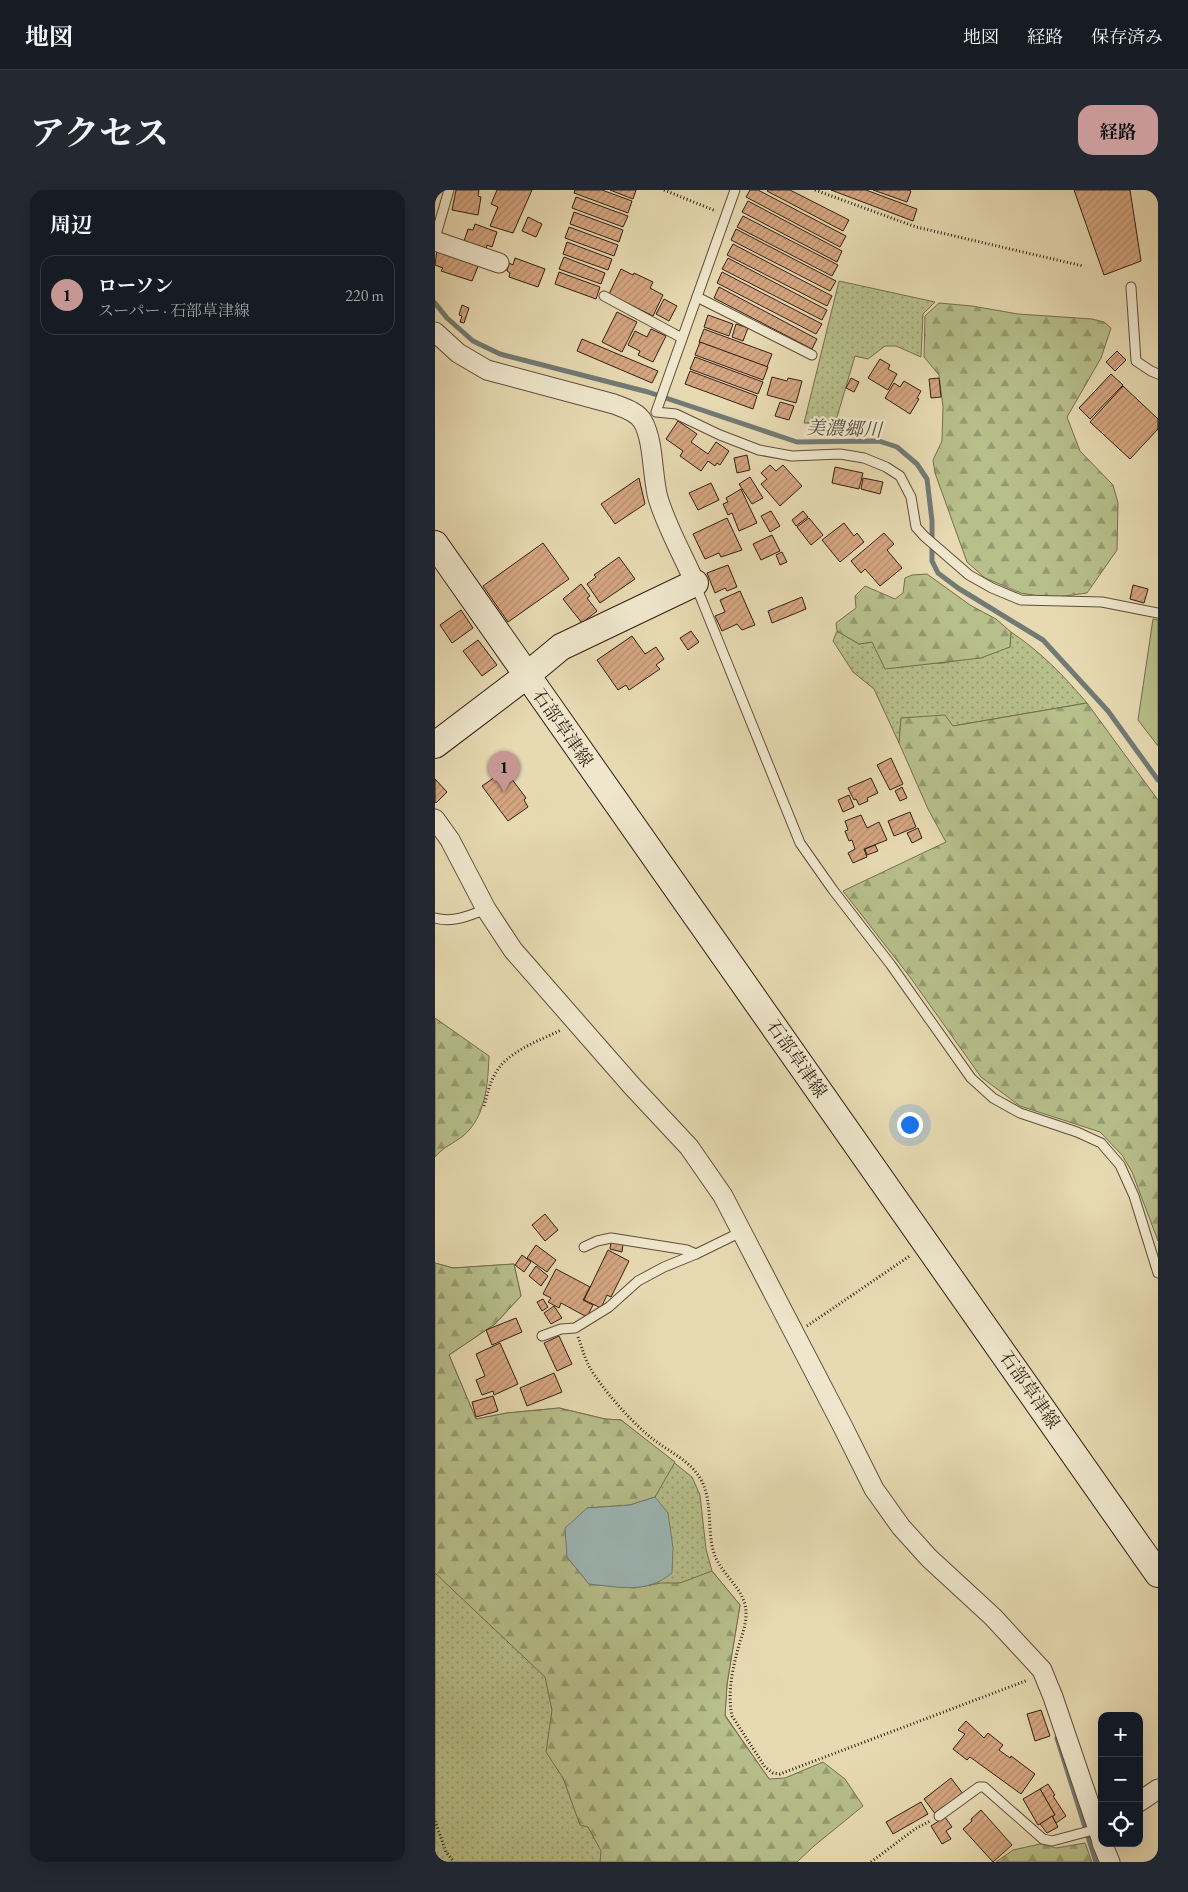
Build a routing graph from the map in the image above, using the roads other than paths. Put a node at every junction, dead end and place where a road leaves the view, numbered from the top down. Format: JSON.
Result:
{"nodes":[{"id":1,"x":449,"y":190,"type":"edge"},
{"id":2,"x":735,"y":190,"type":"edge"},
{"id":3,"x":435,"y":240,"type":"edge"},
{"id":4,"x":499,"y":263,"type":"dead end"},
{"id":5,"x":1131,"y":287,"type":"dead end"},
{"id":6,"x":604,"y":296,"type":"dead end"},
{"id":7,"x":697,"y":297,"type":"junction"},
{"id":8,"x":435,"y":332,"type":"edge"},
{"id":9,"x":682,"y":338,"type":"junction"},
{"id":10,"x":812,"y":356,"type":"dead end"},
{"id":11,"x":1158,"y":374,"type":"edge"},
{"id":12,"x":652,"y":413,"type":"junction"},
{"id":13,"x":435,"y":544,"type":"edge"},
{"id":14,"x":695,"y":583,"type":"junction"},
{"id":15,"x":1158,"y":613,"type":"edge"},
{"id":16,"x":526,"y":676,"type":"junction"},
{"id":17,"x":435,"y":745,"type":"edge"},
{"id":18,"x":435,"y":819,"type":"edge"},
{"id":19,"x":481,"y":912,"type":"junction"},
{"id":20,"x":435,"y":918,"type":"edge"},
{"id":21,"x":738,"y":1234,"type":"junction"},
{"id":22,"x":584,"y":1247,"type":"dead end"},
{"id":23,"x":696,"y":1254,"type":"junction"},
{"id":24,"x":1158,"y":1273,"type":"edge"},
{"id":25,"x":542,"y":1336,"type":"dead end"},
{"id":26,"x":1158,"y":1574,"type":"edge"},
{"id":27,"x":1158,"y":1789,"type":"edge"},
{"id":28,"x":1143,"y":1799,"type":"edge"},
{"id":29,"x":939,"y":1816,"type":"road end"},
{"id":30,"x":1096,"y":1834,"type":"edge"},
{"id":31,"x":1110,"y":1862,"type":"edge"}],
"edges":[{"from":1,"to":3,"type":"lane"},
{"from":2,"to":7,"type":"lane"},
{"from":3,"to":4,"type":"street"},
{"from":5,"to":11,"type":"lane"},
{"from":6,"to":9,"type":"lane"},
{"from":7,"to":9,"type":"lane"},
{"from":7,"to":10,"type":"lane"},
{"from":8,"to":12,"type":"street"},
{"from":9,"to":12,"type":"lane"},
{"from":12,"to":14,"type":"street"},
{"from":12,"to":15,"type":"lane"},
{"from":13,"to":16,"type":"main road","name":"石部草津線"},
{"from":14,"to":16,"type":"main road"},
{"from":14,"to":24,"type":"lane"},
{"from":16,"to":17,"type":"main road"},
{"from":16,"to":26,"type":"main road","name":"石部草津線"},
{"from":18,"to":19,"type":"street"},
{"from":19,"to":20,"type":"lane"},
{"from":19,"to":21,"type":"street"},
{"from":21,"to":23,"type":"lane"},
{"from":21,"to":30,"type":"street"},
{"from":22,"to":23,"type":"lane"},
{"from":23,"to":25,"type":"lane"},
{"from":27,"to":28,"type":"street"},
{"from":29,"to":30,"type":"lane"},
{"from":30,"to":31,"type":"street"}]}
